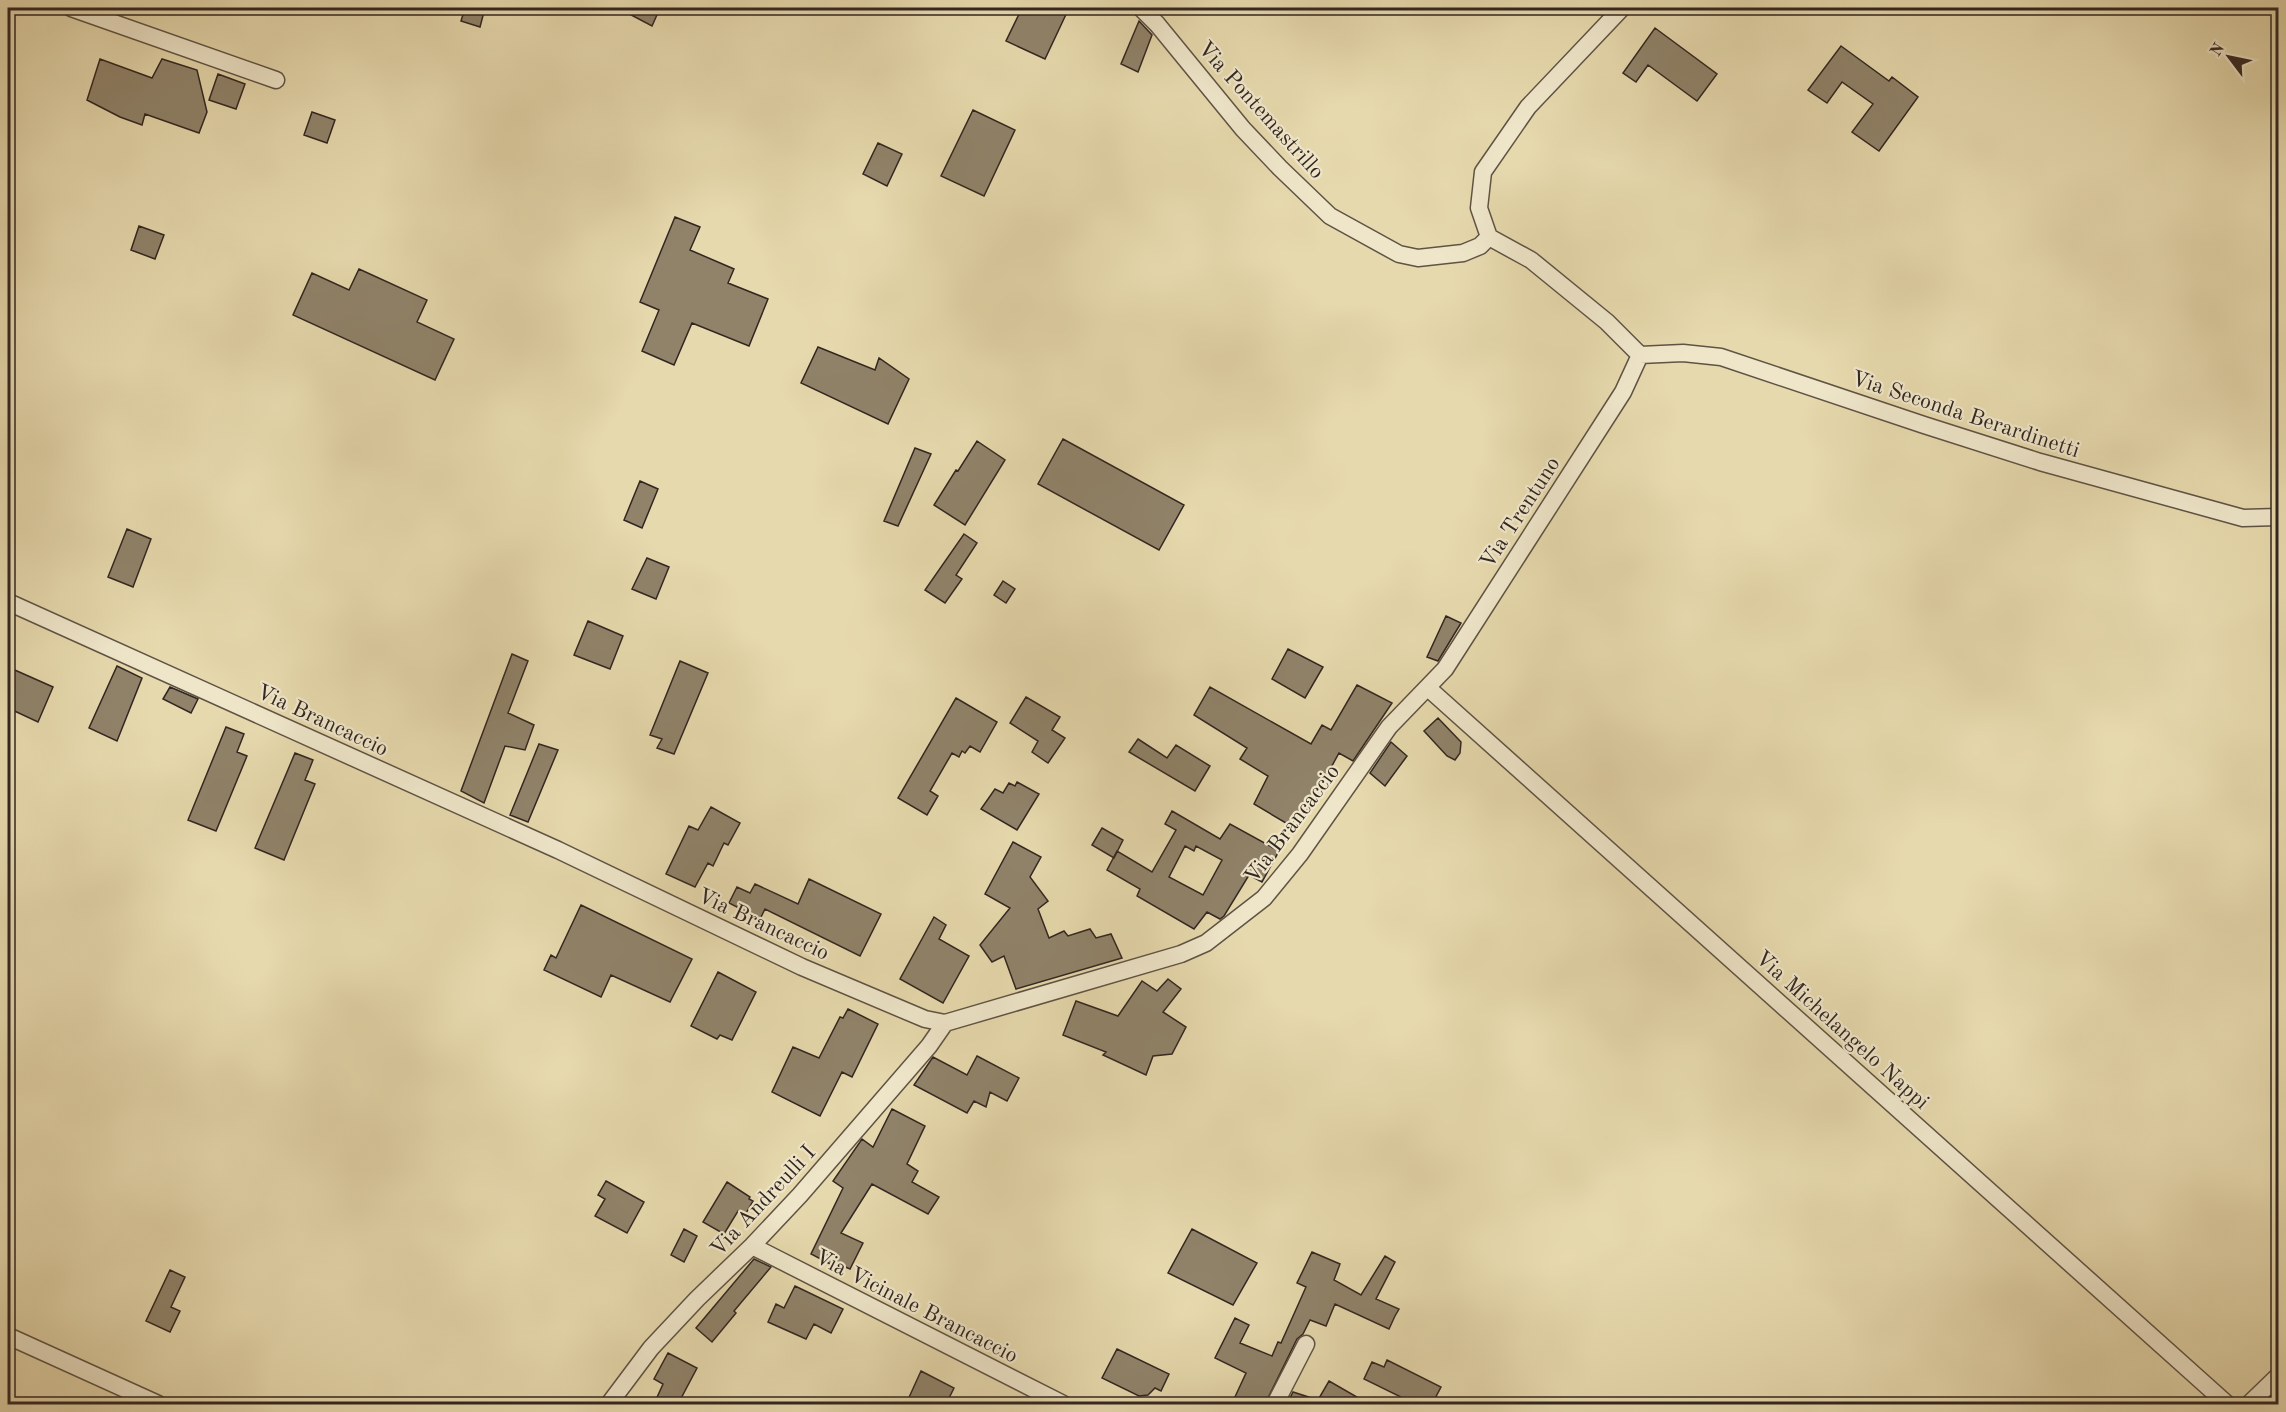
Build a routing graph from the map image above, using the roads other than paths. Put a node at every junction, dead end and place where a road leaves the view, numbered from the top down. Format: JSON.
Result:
{"nodes":[{"id":1,"x":71,"y":8,"type":"edge"},
{"id":2,"x":1141,"y":8,"type":"edge"},
{"id":3,"x":1622,"y":8,"type":"edge"},
{"id":4,"x":276,"y":80,"type":"dead end"},
{"id":5,"x":1489,"y":237,"type":"junction"},
{"id":6,"x":1640,"y":355,"type":"junction"},
{"id":7,"x":2278,"y":517,"type":"edge"},
{"id":8,"x":8,"y":602,"type":"edge"},
{"id":9,"x":1428,"y":688,"type":"junction"},
{"id":10,"x":945,"y":1023,"type":"junction"},
{"id":11,"x":752,"y":1246,"type":"junction"},
{"id":12,"x":8,"y":1336,"type":"edge"},
{"id":13,"x":1306,"y":1344,"type":"dead end"},
{"id":14,"x":2278,"y":1376,"type":"edge"},
{"id":15,"x":158,"y":1404,"type":"edge"},
{"id":16,"x":609,"y":1404,"type":"edge"},
{"id":17,"x":1063,"y":1404,"type":"edge"},
{"id":18,"x":1275,"y":1404,"type":"edge"},
{"id":19,"x":2227,"y":1404,"type":"edge"},
{"id":20,"x":2248,"y":1404,"type":"edge"}],
"edges":[{"from":1,"to":4,"type":"street"},
{"from":2,"to":5,"type":"street","name":"Via Pontemastrillo"},
{"from":3,"to":5,"type":"street"},
{"from":5,"to":6,"type":"street"},
{"from":6,"to":7,"type":"street","name":"Via Seconda Berardinetti"},
{"from":6,"to":9,"type":"street","name":"Via Trentuno"},
{"from":8,"to":10,"type":"street","name":"Via Brancaccio"},
{"from":9,"to":10,"type":"street","name":"Via Brancaccio"},
{"from":9,"to":19,"type":"street","name":"Via Michelangelo Nappi"},
{"from":10,"to":11,"type":"street","name":"Via Andreulli I"},
{"from":11,"to":16,"type":"street","name":"Via Andreulli I"},
{"from":11,"to":17,"type":"street","name":"Via Vicinale Brancaccio"},
{"from":12,"to":15,"type":"street"},
{"from":13,"to":18,"type":"street"},
{"from":14,"to":20,"type":"street"}]}
